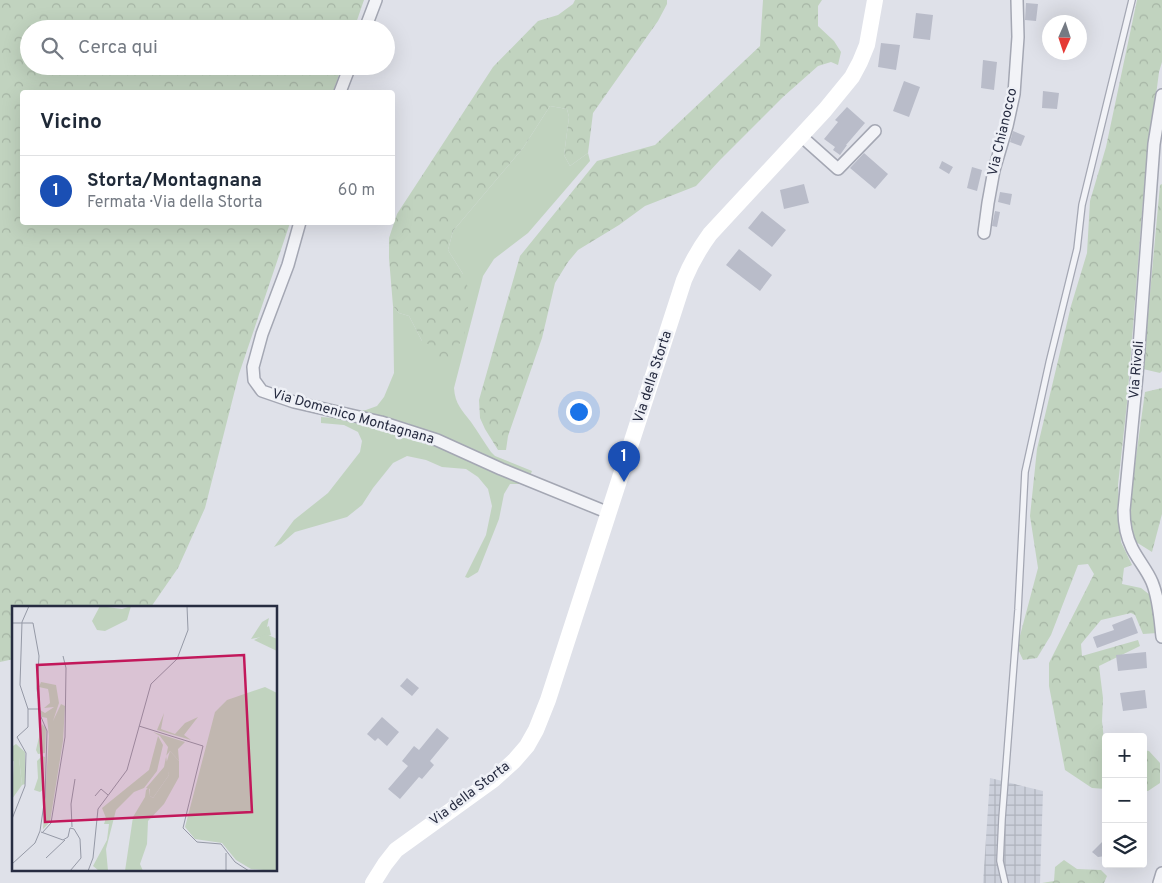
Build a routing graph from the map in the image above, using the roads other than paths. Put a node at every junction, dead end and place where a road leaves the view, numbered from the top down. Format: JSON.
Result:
{"nodes":[{"id":1,"x":376,"y":0,"type":"edge"},
{"id":2,"x":875,"y":0,"type":"edge"},
{"id":3,"x":1017,"y":0,"type":"edge"},
{"id":4,"x":1132,"y":0,"type":"edge"},
{"id":5,"x":368,"y":20,"type":"edge"},
{"id":6,"x":347,"y":75,"type":"edge"},
{"id":7,"x":341,"y":90,"type":"edge"},
{"id":8,"x":1162,"y":95,"type":"edge"},
{"id":9,"x":876,"y":131,"type":"dead end"},
{"id":10,"x":801,"y":136,"type":"junction"},
{"id":11,"x":299,"y":225,"type":"edge"},
{"id":12,"x":984,"y":233,"type":"dead end"},
{"id":13,"x":609,"y":513,"type":"junction"},
{"id":14,"x":1162,"y":637,"type":"edge"},
{"id":15,"x":1162,"y":872,"type":"edge"},
{"id":16,"x":373,"y":883,"type":"edge"},
{"id":17,"x":1005,"y":883,"type":"edge"},
{"id":18,"x":1159,"y":883,"type":"edge"}],
"edges":[{"from":1,"to":5,"type":"street"},
{"from":2,"to":10,"type":"main road","name":"Via della Storta"},
{"from":3,"to":12,"type":"street","name":"Via Chianocco"},
{"from":4,"to":17,"type":"lane"},
{"from":6,"to":7,"type":"street"},
{"from":8,"to":14,"type":"street","name":"Via Rivoli"},
{"from":9,"to":10,"type":"street"},
{"from":10,"to":13,"type":"main road","name":"Via della Storta"},
{"from":11,"to":13,"type":"street","name":"Via Domenico Montagnana"},
{"from":13,"to":16,"type":"main road","name":"Via della Storta"},
{"from":15,"to":18,"type":"street"}]}
